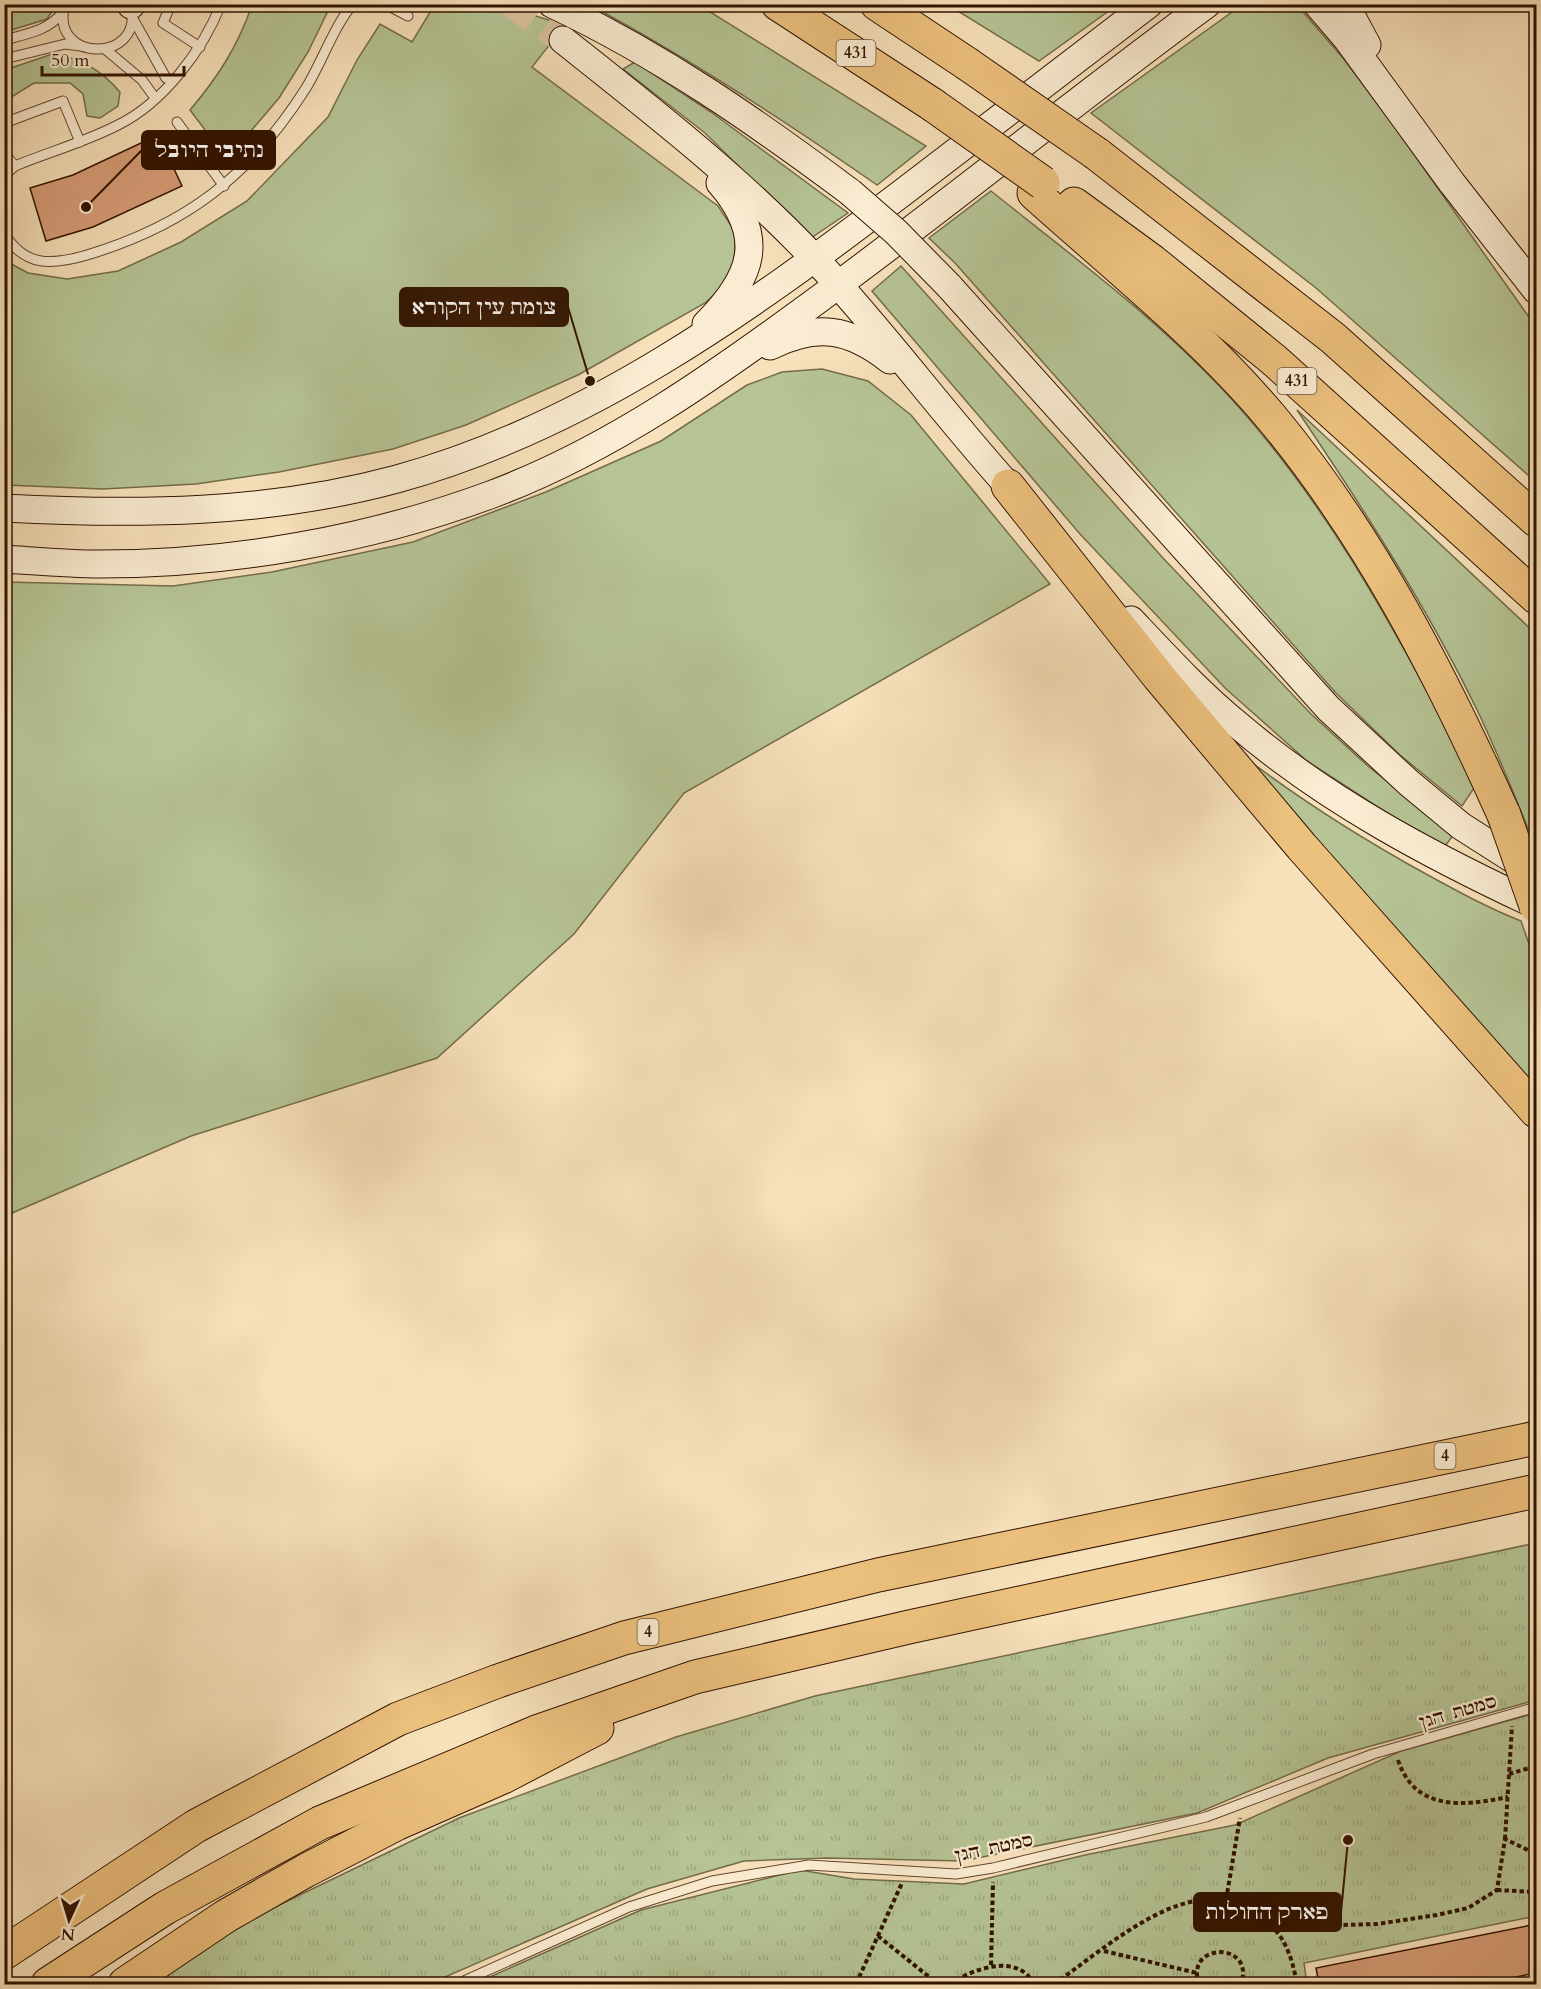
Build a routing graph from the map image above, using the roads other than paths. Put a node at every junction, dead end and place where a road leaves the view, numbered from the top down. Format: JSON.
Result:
{"nodes":[{"id":1,"x":171,"y":4,"type":"edge"},
{"id":2,"x":221,"y":4,"type":"edge"},
{"id":3,"x":352,"y":4,"type":"edge"},
{"id":4,"x":386,"y":4,"type":"edge"},
{"id":5,"x":552,"y":4,"type":"edge"},
{"id":6,"x":778,"y":4,"type":"edge"},
{"id":7,"x":877,"y":4,"type":"edge"},
{"id":8,"x":1149,"y":4,"type":"edge"},
{"id":9,"x":1207,"y":4,"type":"edge"},
{"id":10,"x":1317,"y":4,"type":"edge"},
{"id":11,"x":1345,"y":4,"type":"edge"},
{"id":12,"x":64,"y":8,"type":"edge"},
{"id":13,"x":131,"y":8,"type":"edge"},
{"id":14,"x":408,"y":16,"type":"dead end"},
{"id":15,"x":4,"y":40,"type":"edge"},
{"id":16,"x":563,"y":40,"type":"tunnel mouth"},
{"id":17,"x":81,"y":46,"type":"junction"},
{"id":18,"x":200,"y":47,"type":"junction"},
{"id":19,"x":105,"y":50,"type":"junction"},
{"id":20,"x":4,"y":60,"type":"edge"},
{"id":21,"x":173,"y":80,"type":"junction"},
{"id":22,"x":155,"y":98,"type":"junction"},
{"id":23,"x":177,"y":122,"type":"dead end"},
{"id":24,"x":666,"y":122,"type":"junction"},
{"id":25,"x":4,"y":123,"type":"edge"},
{"id":26,"x":1414,"y":130,"type":"junction"},
{"id":27,"x":80,"y":142,"type":"junction"},
{"id":28,"x":4,"y":153,"type":"edge"},
{"id":29,"x":15,"y":166,"type":"junction"},
{"id":30,"x":4,"y":176,"type":"edge"},
{"id":31,"x":224,"y":186,"type":"junction"},
{"id":32,"x":1039,"y":188,"type":"junction"},
{"id":33,"x":4,"y":233,"type":"edge"},
{"id":34,"x":815,"y":259,"type":"junction"},
{"id":35,"x":838,"y":285,"type":"junction"},
{"id":36,"x":1536,"y":290,"type":"edge"},
{"id":37,"x":677,"y":352,"type":"junction"},
{"id":38,"x":723,"y":369,"type":"junction"},
{"id":39,"x":918,"y":381,"type":"junction"},
{"id":40,"x":1391,"y":389,"type":"junction"},
{"id":41,"x":1008,"y":486,"type":"junction"},
{"id":42,"x":1536,"y":507,"type":"edge"},
{"id":43,"x":4,"y":508,"type":"edge"},
{"id":44,"x":1536,"y":519,"type":"edge"},
{"id":45,"x":4,"y":559,"type":"edge"},
{"id":46,"x":1536,"y":597,"type":"edge"},
{"id":47,"x":1536,"y":874,"type":"edge"},
{"id":48,"x":1536,"y":906,"type":"edge"},
{"id":49,"x":1536,"y":1111,"type":"edge"},
{"id":50,"x":1536,"y":1438,"type":"edge"},
{"id":51,"x":1536,"y":1491,"type":"edge"},
{"id":52,"x":695,"y":1677,"type":"junction"},
{"id":53,"x":1536,"y":1707,"type":"edge"},
{"id":54,"x":4,"y":1953,"type":"edge"},
{"id":55,"x":48,"y":1984,"type":"edge"},
{"id":56,"x":125,"y":1984,"type":"edge"},
{"id":57,"x":457,"y":1984,"type":"edge"}],
"edges":[{"from":1,"to":18,"type":"lane"},
{"from":2,"to":18,"type":"lane"},
{"from":3,"to":31,"type":"lane"},
{"from":4,"to":14,"type":"lane"},
{"from":5,"to":47,"type":"main road","bridge":true},
{"from":6,"to":32,"type":"highway","number":"431","bridge":true},
{"from":7,"to":40,"type":"highway","bridge":true},
{"from":8,"to":34,"type":"main road"},
{"from":9,"to":35,"type":"main road"},
{"from":10,"to":26,"type":"main road"},
{"from":11,"to":26,"type":"main road"},
{"from":12,"to":15,"type":"lane"},
{"from":12,"to":17,"type":"lane"},
{"from":13,"to":19,"type":"lane"},
{"from":13,"to":21,"type":"lane"},
{"from":16,"to":24,"type":"main road"},
{"from":17,"to":19,"type":"lane"},
{"from":17,"to":20,"type":"lane"},
{"from":18,"to":21,"type":"lane"},
{"from":19,"to":22,"type":"lane"},
{"from":21,"to":22,"type":"lane"},
{"from":22,"to":27,"type":"lane"},
{"from":23,"to":31,"type":"lane"},
{"from":24,"to":34,"type":"main road"},
{"from":24,"to":37,"type":"main road"},
{"from":25,"to":27,"type":"lane"},
{"from":26,"to":36,"type":"main road"},
{"from":27,"to":29,"type":"lane"},
{"from":28,"to":29,"type":"lane"},
{"from":29,"to":30,"type":"lane"},
{"from":31,"to":33,"type":"lane"},
{"from":32,"to":46,"type":"highway","number":"431"},
{"from":32,"to":48,"type":"highway","bridge":true},
{"from":34,"to":35,"type":"main road"},
{"from":34,"to":37,"type":"main road"},
{"from":35,"to":38,"type":"main road"},
{"from":35,"to":39,"type":"main road"},
{"from":37,"to":43,"type":"main road"},
{"from":38,"to":39,"type":"main road"},
{"from":38,"to":45,"type":"main road"},
{"from":39,"to":41,"type":"main road"},
{"from":40,"to":42,"type":"highway"},
{"from":40,"to":44,"type":"highway"},
{"from":41,"to":48,"type":"main road"},
{"from":41,"to":49,"type":"highway"},
{"from":50,"to":54,"type":"highway","number":"4"},
{"from":51,"to":52,"type":"highway"},
{"from":52,"to":55,"type":"highway"},
{"from":52,"to":56,"type":"highway"},
{"from":53,"to":57,"type":"lane","name":"סמטת הגן"}]}
